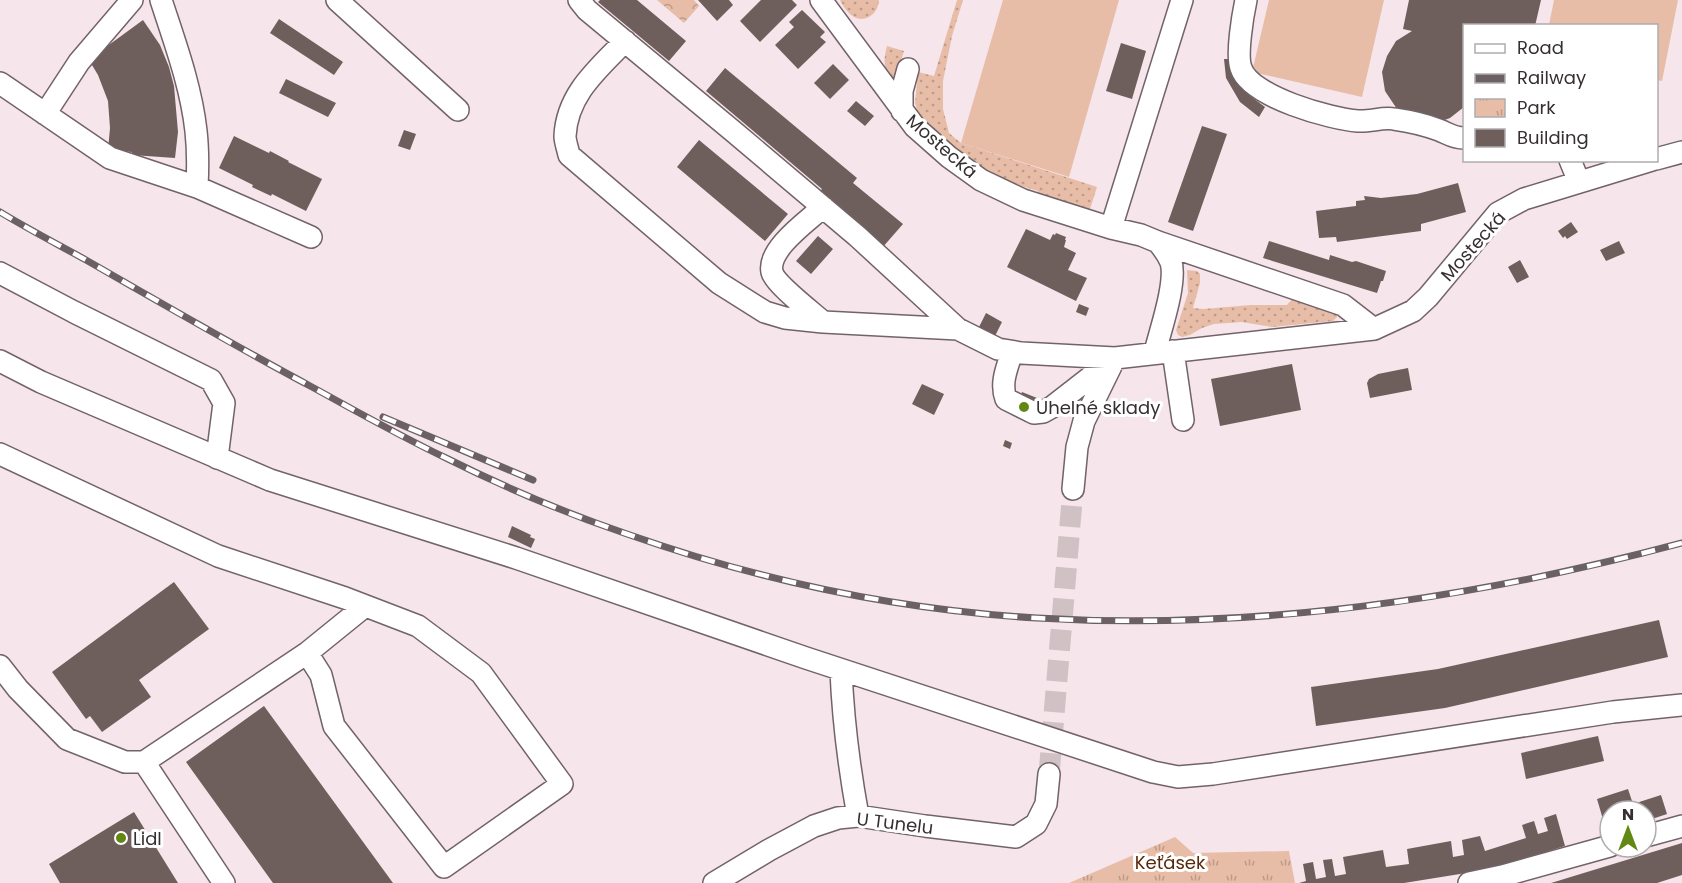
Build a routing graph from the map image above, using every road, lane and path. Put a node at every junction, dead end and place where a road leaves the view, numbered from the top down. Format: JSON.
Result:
{"nodes":[{"id":1,"x":132,"y":0,"type":"edge"},
{"id":2,"x":161,"y":0,"type":"edge"},
{"id":3,"x":338,"y":0,"type":"edge"},
{"id":4,"x":579,"y":0,"type":"edge"},
{"id":5,"x":821,"y":0,"type":"edge"},
{"id":6,"x":1182,"y":0,"type":"edge"},
{"id":7,"x":1246,"y":0,"type":"edge"},
{"id":8,"x":625,"y":41,"type":"junction"},
{"id":9,"x":908,"y":69,"type":"dead end"},
{"id":10,"x":0,"y":83,"type":"edge"},
{"id":11,"x":458,"y":110,"type":"dead end"},
{"id":12,"x":902,"y":111,"type":"junction"},
{"id":13,"x":45,"y":114,"type":"junction"},
{"id":14,"x":1463,"y":138,"type":"edge"},
{"id":15,"x":1682,"y":152,"type":"edge"},
{"id":16,"x":1658,"y":158,"type":"edge"},
{"id":17,"x":1571,"y":162,"type":"edge"},
{"id":18,"x":1645,"y":162,"type":"edge"},
{"id":19,"x":1579,"y":182,"type":"junction"},
{"id":20,"x":197,"y":187,"type":"junction"},
{"id":21,"x":823,"y":207,"type":"junction"},
{"id":22,"x":1111,"y":228,"type":"junction"},
{"id":23,"x":311,"y":237,"type":"dead end"},
{"id":24,"x":1158,"y":242,"type":"junction"},
{"id":25,"x":0,"y":273,"type":"edge"},
{"id":26,"x":824,"y":322,"type":"junction"},
{"id":27,"x":958,"y":329,"type":"junction"},
{"id":28,"x":1374,"y":329,"type":"junction"},
{"id":29,"x":1012,"y":352,"type":"junction"},
{"id":30,"x":1164,"y":352,"type":"junction"},
{"id":31,"x":1116,"y":358,"type":"junction"},
{"id":32,"x":0,"y":361,"type":"edge"},
{"id":33,"x":1183,"y":420,"type":"dead end"},
{"id":34,"x":0,"y":454,"type":"edge"},
{"id":35,"x":217,"y":458,"type":"junction"},
{"id":36,"x":1073,"y":489,"type":"tunnel mouth"},
{"id":37,"x":365,"y":606,"type":"junction"},
{"id":38,"x":307,"y":653,"type":"junction"},
{"id":39,"x":0,"y":666,"type":"edge"},
{"id":40,"x":841,"y":670,"type":"junction"},
{"id":41,"x":1682,"y":705,"type":"edge"},
{"id":42,"x":144,"y":762,"type":"junction"},
{"id":43,"x":1049,"y":774,"type":"tunnel mouth"},
{"id":44,"x":858,"y":816,"type":"junction"},
{"id":45,"x":1682,"y":826,"type":"edge"},
{"id":46,"x":1658,"y":833,"type":"edge"},
{"id":47,"x":1598,"y":850,"type":"edge"},
{"id":48,"x":1504,"y":880,"type":"edge"},
{"id":49,"x":224,"y":883,"type":"edge"},
{"id":50,"x":714,"y":883,"type":"edge"},
{"id":51,"x":1469,"y":883,"type":"edge"}],
"edges":[{"from":1,"to":13,"type":"street"},
{"from":2,"to":20,"type":"street"},
{"from":3,"to":11,"type":"street"},
{"from":4,"to":8,"type":"street"},
{"from":5,"to":12,"type":"street","name":"Mostecká"},
{"from":6,"to":22,"type":"street"},
{"from":7,"to":14,"type":"street"},
{"from":8,"to":21,"type":"street"},
{"from":8,"to":26,"type":"street"},
{"from":9,"to":12,"type":"street"},
{"from":10,"to":13,"type":"street"},
{"from":12,"to":22,"type":"street","name":"Mostecká"},
{"from":13,"to":20,"type":"street"},
{"from":15,"to":16,"type":"street"},
{"from":17,"to":19,"type":"street"},
{"from":18,"to":19,"type":"street","name":"Mostecká"},
{"from":19,"to":28,"type":"street","name":"Mostecká"},
{"from":20,"to":23,"type":"street"},
{"from":21,"to":26,"type":"street"},
{"from":21,"to":27,"type":"street"},
{"from":22,"to":24,"type":"street","name":"Mostecká"},
{"from":24,"to":28,"type":"street","name":"Mostecká"},
{"from":24,"to":30,"type":"street"},
{"from":25,"to":35,"type":"street"},
{"from":26,"to":27,"type":"street"},
{"from":27,"to":29,"type":"street","name":"Mostecká"},
{"from":28,"to":30,"type":"street","name":"Mostecká"},
{"from":29,"to":31,"type":"street","name":"Mostecká"},
{"from":29,"to":31,"type":"street"},
{"from":30,"to":31,"type":"street","name":"Mostecká"},
{"from":30,"to":33,"type":"street"},
{"from":31,"to":36,"type":"street"},
{"from":32,"to":35,"type":"street"},
{"from":34,"to":37,"type":"street"},
{"from":35,"to":40,"type":"street"},
{"from":37,"to":38,"type":"street"},
{"from":37,"to":38,"type":"street"},
{"from":38,"to":42,"type":"street"},
{"from":39,"to":42,"type":"street"},
{"from":40,"to":41,"type":"street"},
{"from":40,"to":44,"type":"street"},
{"from":42,"to":49,"type":"street"},
{"from":43,"to":44,"type":"street","name":"U Tunelu"},
{"from":44,"to":50,"type":"street","name":"U Tunelu"},
{"from":45,"to":46,"type":"street"},
{"from":47,"to":48,"type":"street"},
{"from":48,"to":51,"type":"street"}]}
